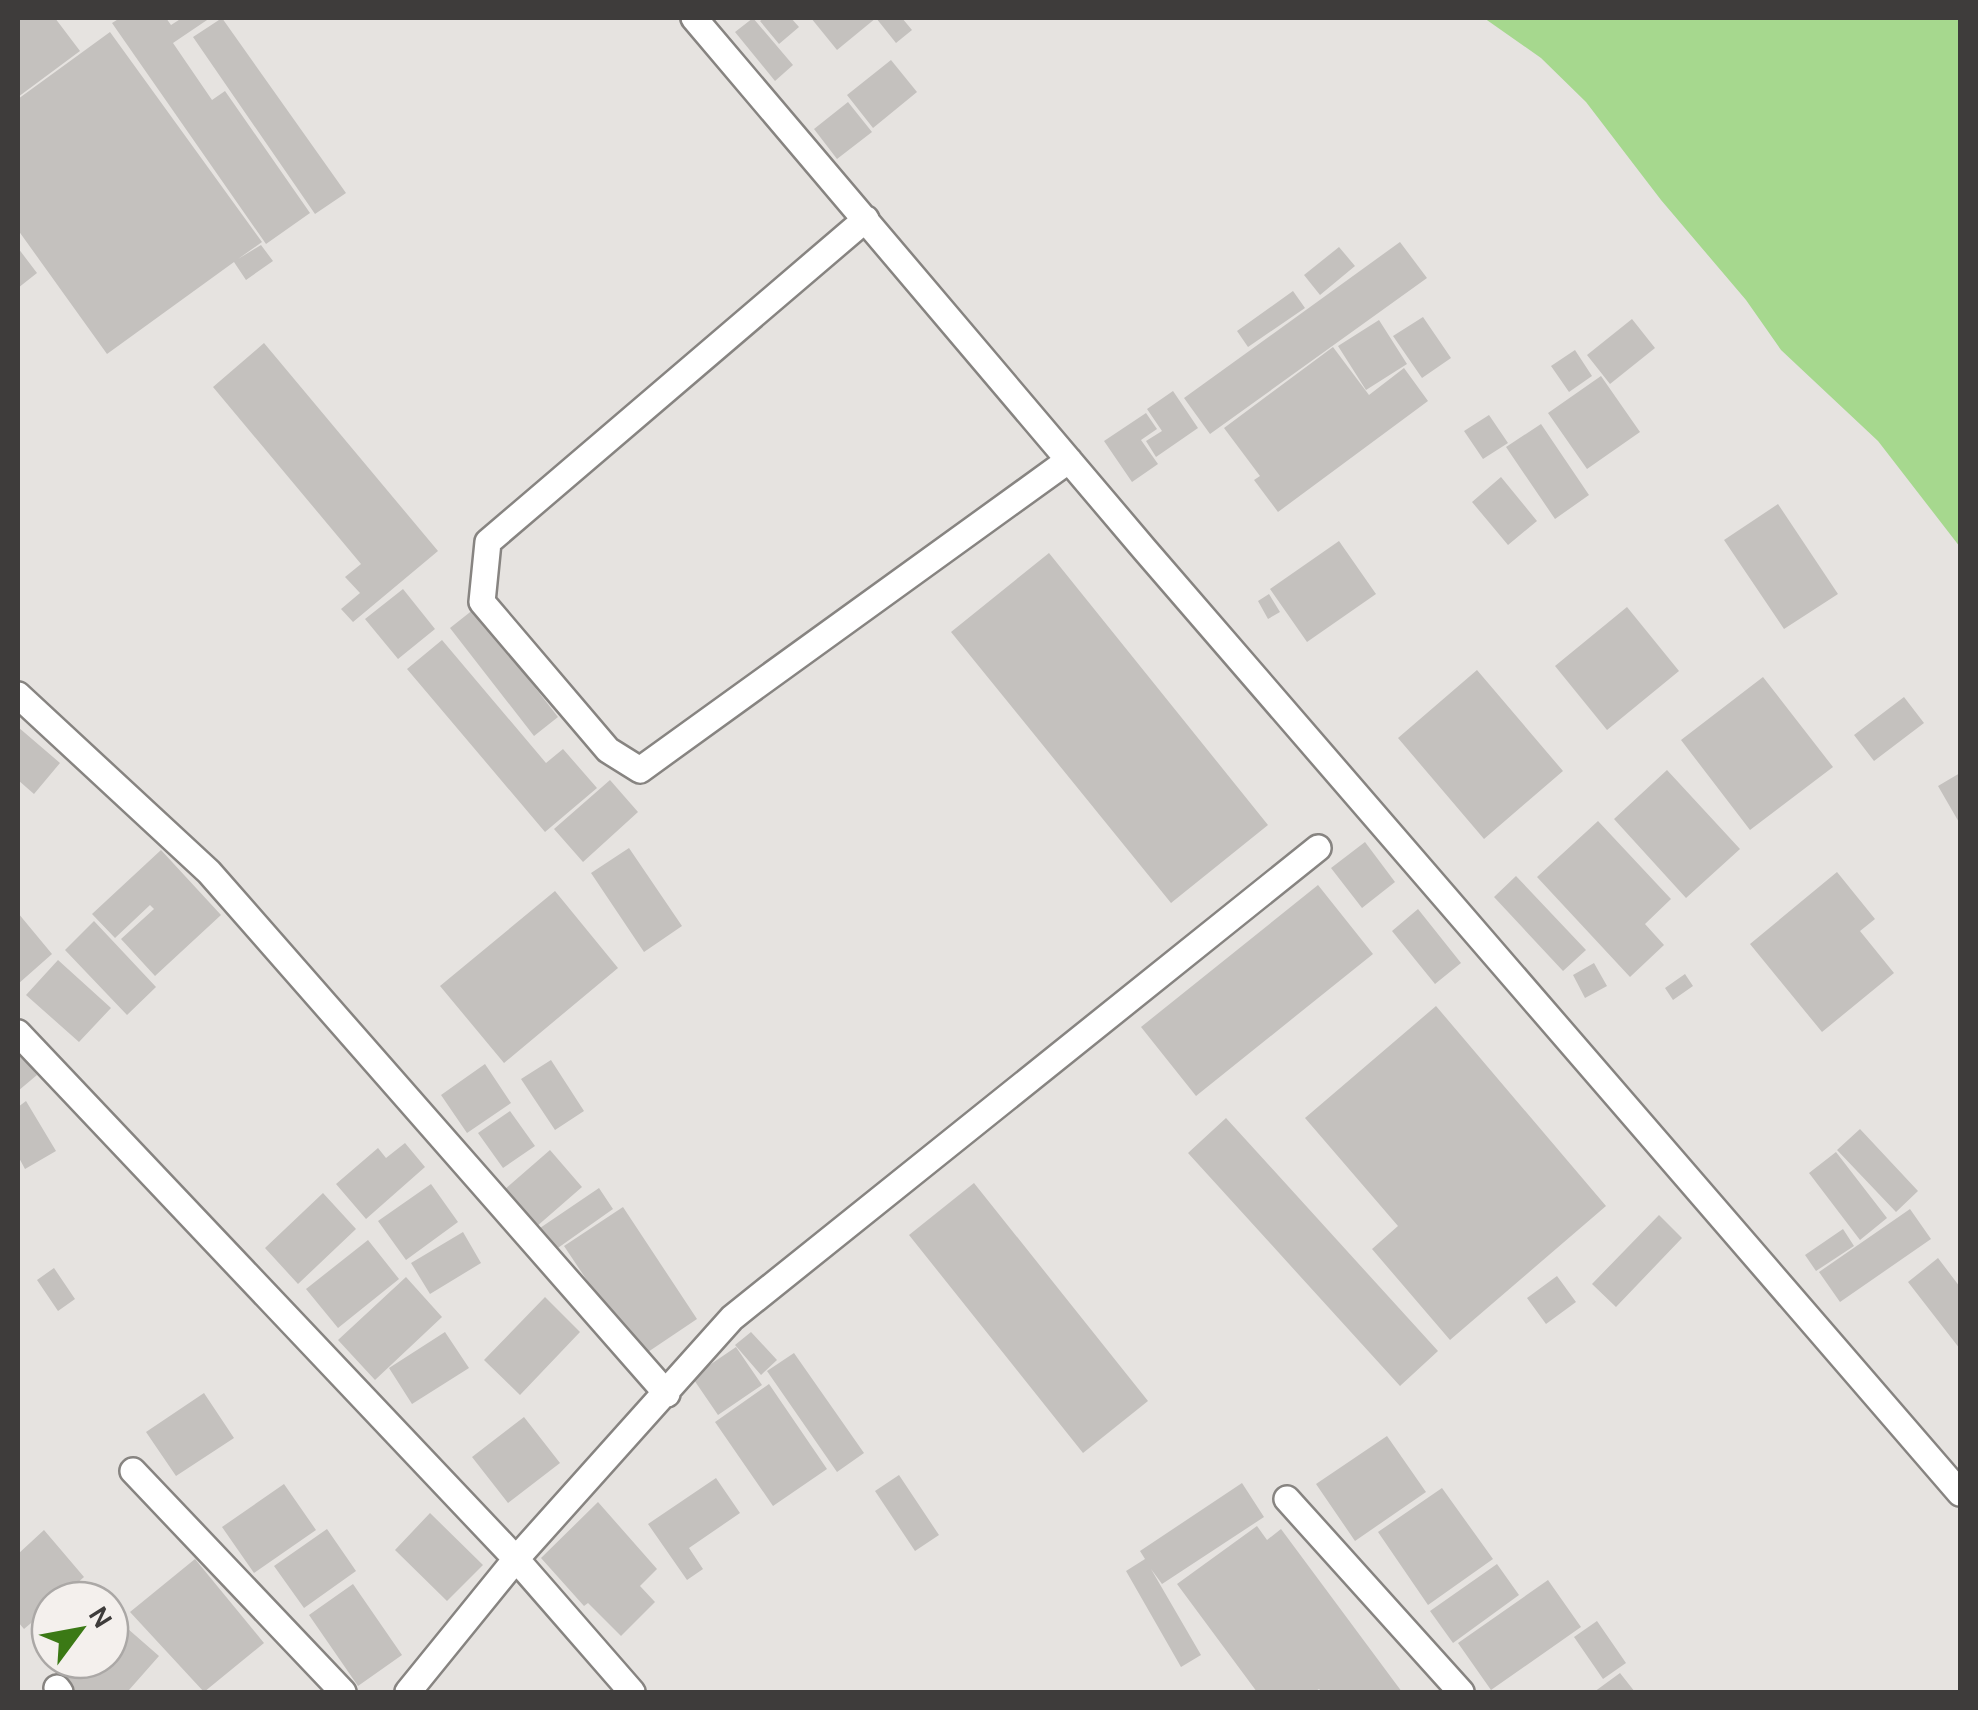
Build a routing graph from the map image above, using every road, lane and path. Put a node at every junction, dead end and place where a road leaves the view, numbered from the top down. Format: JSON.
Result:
{"nodes":[{"id":1,"x":694,"y":18,"type":"edge"},
{"id":2,"x":866,"y":218,"type":"junction"},
{"id":3,"x":1069,"y":460,"type":"junction"},
{"id":4,"x":18,"y":695,"type":"edge"},
{"id":5,"x":1318,"y":848,"type":"dead end"},
{"id":6,"x":18,"y":1032,"type":"edge"},
{"id":7,"x":666,"y":1394,"type":"junction"},
{"id":8,"x":133,"y":1471,"type":"dead end"},
{"id":9,"x":1960,"y":1492,"type":"edge"},
{"id":10,"x":1287,"y":1499,"type":"dead end"},
{"id":11,"x":516,"y":1558,"type":"junction"},
{"id":12,"x":344,"y":1692,"type":"edge"},
{"id":13,"x":408,"y":1692,"type":"edge"},
{"id":14,"x":632,"y":1692,"type":"edge"},
{"id":15,"x":1460,"y":1692,"type":"edge"}],
"edges":[{"from":1,"to":2,"type":"street"},
{"from":2,"to":3,"type":"street"},
{"from":2,"to":3,"type":"street"},
{"from":3,"to":9,"type":"street"},
{"from":4,"to":7,"type":"street"},
{"from":5,"to":7,"type":"street"},
{"from":6,"to":11,"type":"street"},
{"from":7,"to":11,"type":"street"},
{"from":8,"to":12,"type":"street"},
{"from":10,"to":15,"type":"street"},
{"from":11,"to":13,"type":"street"},
{"from":11,"to":14,"type":"street"}]}
